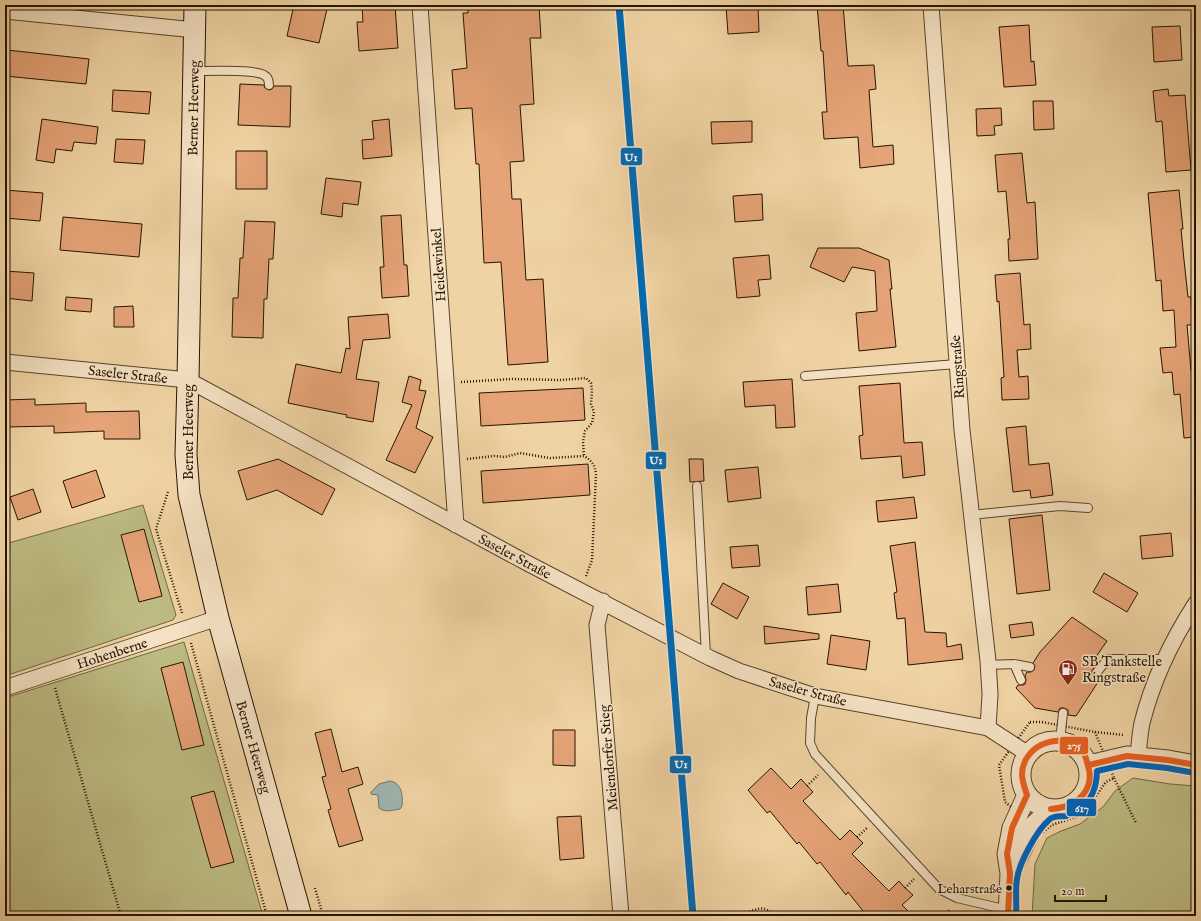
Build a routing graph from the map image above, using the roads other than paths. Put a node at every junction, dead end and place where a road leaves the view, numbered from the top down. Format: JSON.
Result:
{"nodes":[{"id":1,"x":195,"y":5,"type":"edge"},
{"id":2,"x":420,"y":5,"type":"edge"},
{"id":3,"x":931,"y":5,"type":"edge"},
{"id":4,"x":5,"y":11,"type":"edge"},
{"id":5,"x":195,"y":30,"type":"junction"},
{"id":6,"x":194,"y":71,"type":"junction"},
{"id":7,"x":268,"y":85,"type":"dead end"},
{"id":8,"x":5,"y":362,"type":"edge"},
{"id":9,"x":957,"y":364,"type":"junction"},
{"id":10,"x":805,"y":376,"type":"dead end"},
{"id":11,"x":188,"y":380,"type":"junction"},
{"id":12,"x":697,"y":486,"type":"dead end"},
{"id":13,"x":1088,"y":508,"type":"dead end"},
{"id":14,"x":971,"y":515,"type":"junction"},
{"id":15,"x":456,"y":525,"type":"junction"},
{"id":16,"x":603,"y":601,"type":"junction"},
{"id":17,"x":1196,"y":603,"type":"edge"},
{"id":18,"x":218,"y":618,"type":"junction"},
{"id":19,"x":708,"y":657,"type":"junction"},
{"id":20,"x":1164,"y":659,"type":"junction"},
{"id":21,"x":1014,"y":664,"type":"junction"},
{"id":22,"x":988,"y":665,"type":"junction"},
{"id":23,"x":1030,"y":667,"type":"dead end"},
{"id":24,"x":1097,"y":672,"type":"dead end"},
{"id":25,"x":1021,"y":680,"type":"dead end"},
{"id":26,"x":5,"y":688,"type":"edge"},
{"id":27,"x":815,"y":696,"type":"junction"},
{"id":28,"x":1063,"y":714,"type":"dead end"},
{"id":29,"x":988,"y":728,"type":"junction"},
{"id":30,"x":1061,"y":734,"type":"junction"},
{"id":31,"x":1021,"y":750,"type":"junction"},
{"id":32,"x":1138,"y":756,"type":"junction"},
{"id":33,"x":1097,"y":762,"type":"junction"},
{"id":34,"x":1196,"y":765,"type":"edge"},
{"id":35,"x":1027,"y":795,"type":"junction"},
{"id":36,"x":1051,"y":809,"type":"junction"},
{"id":37,"x":1010,"y":873,"type":"junction"},
{"id":38,"x":1008,"y":913,"type":"edge"},
{"id":39,"x":301,"y":916,"type":"edge"},
{"id":40,"x":621,"y":916,"type":"edge"}],
"edges":[{"from":1,"to":5,"type":"main road","name":"Berner Heerweg"},
{"from":2,"to":15,"type":"street","name":"Heidewinkel"},
{"from":3,"to":9,"type":"street","name":"Ringstraße"},
{"from":4,"to":5,"type":"street"},
{"from":5,"to":6,"type":"main road","name":"Berner Heerweg"},
{"from":6,"to":7,"type":"lane"},
{"from":6,"to":11,"type":"main road","name":"Berner Heerweg"},
{"from":8,"to":11,"type":"street","name":"Saseler Straße"},
{"from":9,"to":10,"type":"lane"},
{"from":9,"to":14,"type":"street","name":"Ringstraße"},
{"from":11,"to":15,"type":"street","name":"Saseler Straße"},
{"from":11,"to":18,"type":"main road","name":"Berner Heerweg"},
{"from":12,"to":19,"type":"lane"},
{"from":13,"to":14,"type":"lane"},
{"from":14,"to":22,"type":"street","name":"Ringstraße"},
{"from":15,"to":16,"type":"street","name":"Saseler Straße"},
{"from":16,"to":19,"type":"street","name":"Saseler Straße"},
{"from":16,"to":40,"type":"street","name":"Meiendorfer Stieg"},
{"from":17,"to":20,"type":"street"},
{"from":18,"to":26,"type":"street","name":"Hohenberne"},
{"from":18,"to":39,"type":"main road","name":"Berner Heerweg"},
{"from":19,"to":27,"type":"street","name":"Saseler Straße"},
{"from":20,"to":24,"type":"lane"},
{"from":20,"to":32,"type":"street"},
{"from":21,"to":22,"type":"lane"},
{"from":21,"to":23,"type":"lane"},
{"from":21,"to":25,"type":"lane"},
{"from":22,"to":29,"type":"street","name":"Ringstraße"},
{"from":27,"to":29,"type":"street","name":"Saseler Straße"},
{"from":27,"to":38,"type":"lane"},
{"from":28,"to":30,"type":"lane"},
{"from":29,"to":31,"type":"street","name":"Saseler Straße"},
{"from":30,"to":31,"type":"street"},
{"from":30,"to":33,"type":"street"},
{"from":31,"to":35,"type":"street"},
{"from":32,"to":33,"type":"street"},
{"from":32,"to":34,"type":"street"},
{"from":33,"to":36,"type":"street"},
{"from":35,"to":36,"type":"street"},
{"from":35,"to":37,"type":"street"},
{"from":36,"to":37,"type":"street"},
{"from":37,"to":38,"type":"street"}]}
